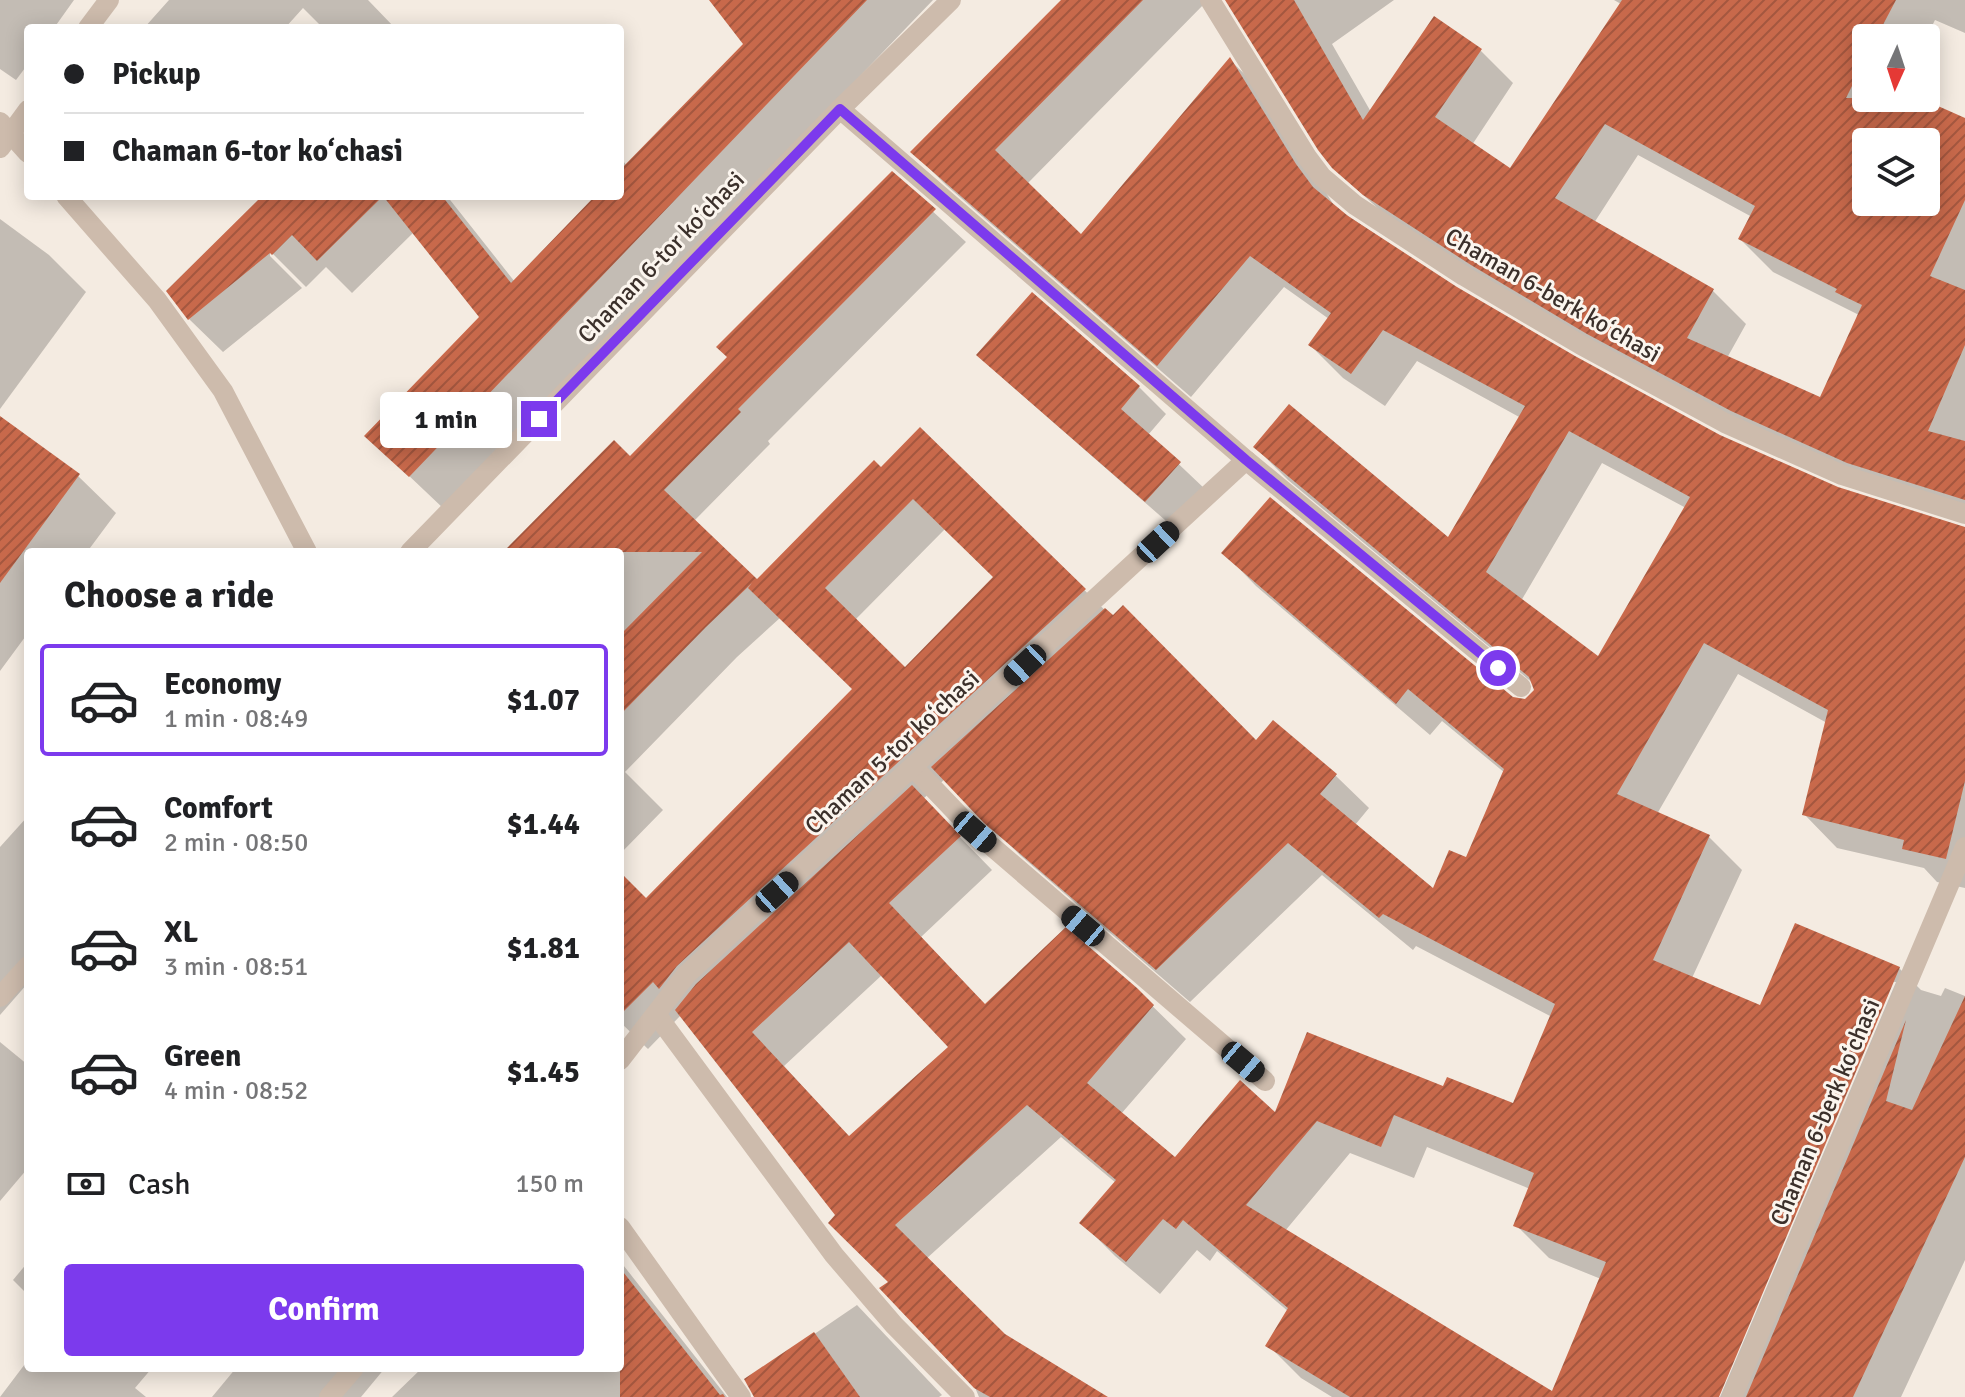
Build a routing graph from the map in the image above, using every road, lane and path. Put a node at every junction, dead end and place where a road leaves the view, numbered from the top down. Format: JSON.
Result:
{"nodes":[{"id":1,"x":109,"y":0,"type":"edge"},
{"id":2,"x":951,"y":0,"type":"edge"},
{"id":3,"x":1210,"y":0,"type":"edge"},
{"id":4,"x":91,"y":24,"type":"edge"},
{"id":5,"x":840,"y":109,"type":"junction"},
{"id":6,"x":24,"y":114,"type":"edge"},
{"id":7,"x":4,"y":134,"type":"edge"},
{"id":8,"x":24,"y":150,"type":"edge"},
{"id":9,"x":70,"y":200,"type":"edge"},
{"id":10,"x":1246,"y":460,"type":"junction"},
{"id":11,"x":1965,"y":514,"type":"edge"},
{"id":12,"x":305,"y":548,"type":"edge"},
{"id":13,"x":414,"y":548,"type":"edge"},
{"id":14,"x":1521,"y":687,"type":"dead end"},
{"id":15,"x":914,"y":768,"type":"junction"},
{"id":16,"x":1965,"y":847,"type":"edge"},
{"id":17,"x":24,"y":970,"type":"edge"},
{"id":18,"x":0,"y":997,"type":"edge"},
{"id":19,"x":656,"y":1014,"type":"junction"},
{"id":20,"x":624,"y":1055,"type":"edge"},
{"id":21,"x":1265,"y":1081,"type":"dead end"},
{"id":22,"x":624,"y":1233,"type":"edge"},
{"id":23,"x":351,"y":1372,"type":"edge"},
{"id":24,"x":329,"y":1397,"type":"edge"},
{"id":25,"x":741,"y":1397,"type":"edge"},
{"id":26,"x":965,"y":1397,"type":"edge"},
{"id":27,"x":1732,"y":1397,"type":"edge"}],
"edges":[{"from":1,"to":4,"type":"street"},
{"from":2,"to":5,"type":"street","name":"Chaman 6-tor koʻchasi"},
{"from":3,"to":11,"type":"street","name":"Chaman 6-berk koʻchasi"},
{"from":5,"to":10,"type":"street"},
{"from":5,"to":13,"type":"street","name":"Chaman 6-tor koʻchasi"},
{"from":6,"to":7,"type":"street"},
{"from":7,"to":8,"type":"street"},
{"from":9,"to":12,"type":"street"},
{"from":10,"to":14,"type":"street"},
{"from":10,"to":15,"type":"street","name":"Chaman 5-tor koʻchasi"},
{"from":15,"to":19,"type":"street","name":"Chaman 5-tor koʻchasi"},
{"from":15,"to":21,"type":"street"},
{"from":16,"to":27,"type":"street","name":"Chaman 6-berk koʻchasi"},
{"from":17,"to":18,"type":"street"},
{"from":19,"to":20,"type":"street","name":"Chaman 5-tor koʻchasi"},
{"from":19,"to":26,"type":"street"},
{"from":22,"to":25,"type":"street"},
{"from":23,"to":24,"type":"street"}]}
